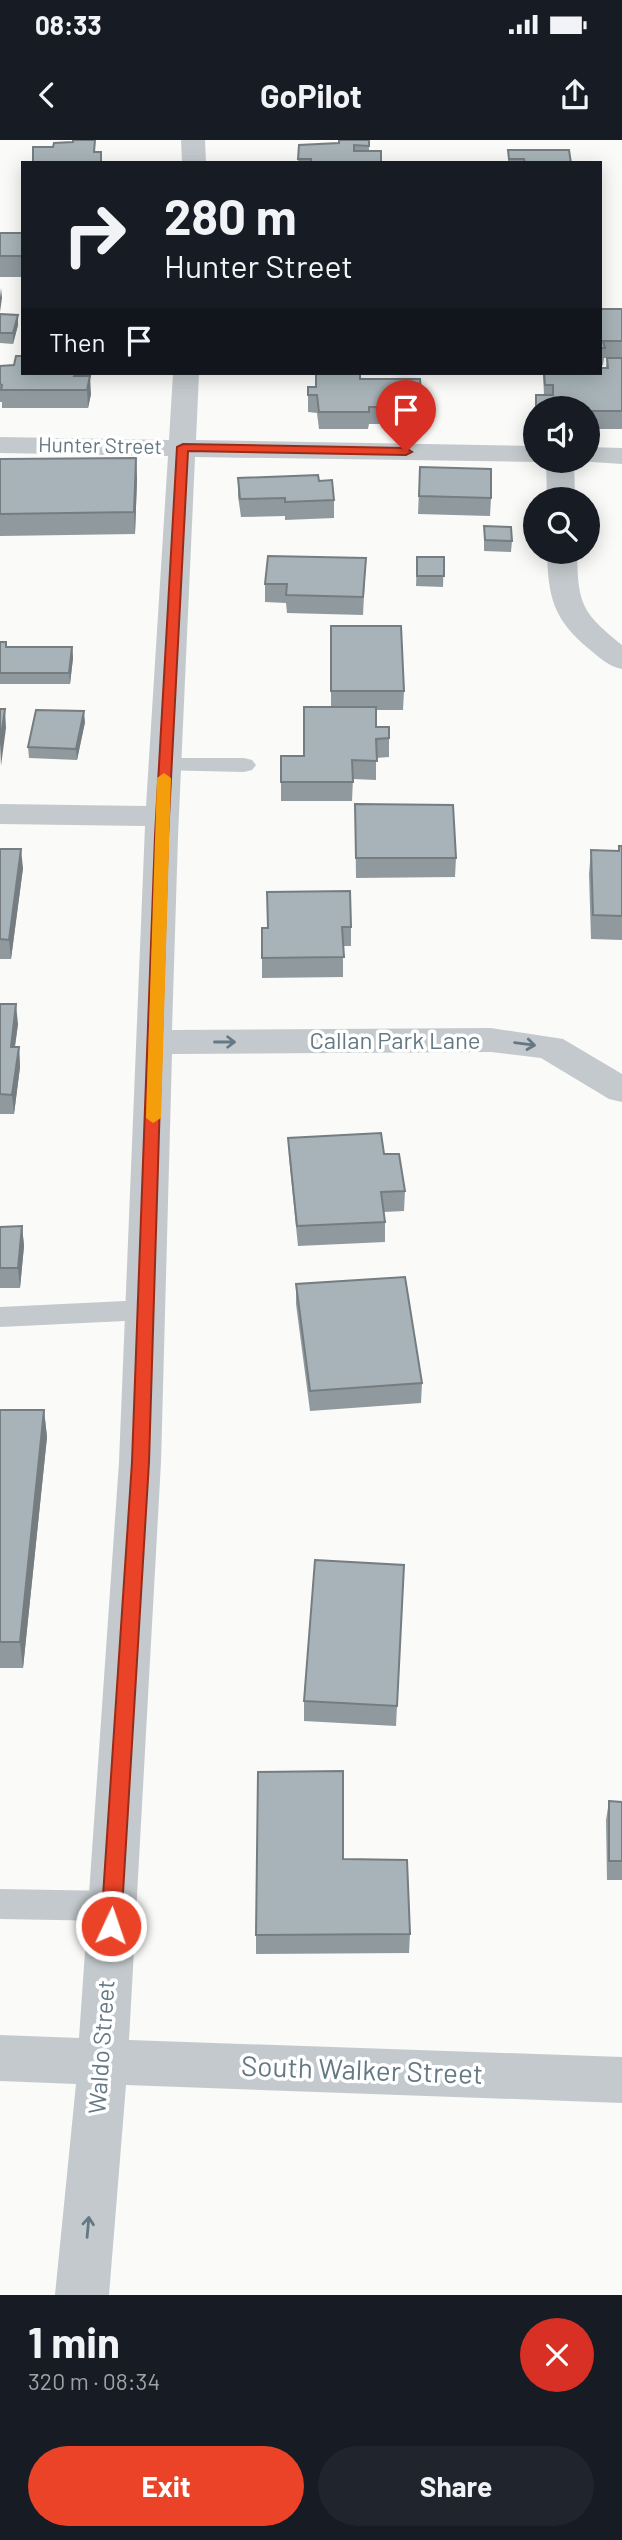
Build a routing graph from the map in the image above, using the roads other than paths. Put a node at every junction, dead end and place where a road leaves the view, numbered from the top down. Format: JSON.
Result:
{"nodes":[{"id":1,"x":193,"y":140,"type":"edge"},
{"id":2,"x":194,"y":161,"type":"edge"},
{"id":3,"x":186,"y":375,"type":"edge"},
{"id":4,"x":0,"y":444,"type":"edge"},
{"id":5,"x":183,"y":447,"type":"junction"},
{"id":6,"x":523,"y":454,"type":"edge"},
{"id":7,"x":600,"y":455,"type":"edge"},
{"id":8,"x":622,"y":456,"type":"edge"},
{"id":9,"x":562,"y":564,"type":"edge"},
{"id":10,"x":622,"y":660,"type":"edge"},
{"id":11,"x":165,"y":765,"type":"junction"},
{"id":12,"x":244,"y":765,"type":"dead end"},
{"id":13,"x":0,"y":814,"type":"edge"},
{"id":14,"x":162,"y":816,"type":"junction"},
{"id":15,"x":156,"y":1042,"type":"junction"},
{"id":16,"x":622,"y":1090,"type":"edge"},
{"id":17,"x":146,"y":1310,"type":"junction"},
{"id":18,"x":0,"y":1317,"type":"edge"},
{"id":19,"x":0,"y":1904,"type":"edge"},
{"id":20,"x":112,"y":1906,"type":"junction"},
{"id":21,"x":0,"y":2058,"type":"edge"},
{"id":22,"x":103,"y":2062,"type":"junction"},
{"id":23,"x":622,"y":2080,"type":"edge"},
{"id":24,"x":82,"y":2295,"type":"edge"}],
"edges":[{"from":1,"to":2,"type":"street"},
{"from":3,"to":5,"type":"street","name":"Waldo Street"},
{"from":4,"to":5,"type":"street","name":"Hunter Street"},
{"from":5,"to":6,"type":"street","name":"Hunter Street"},
{"from":5,"to":11,"type":"street","name":"Waldo Street"},
{"from":7,"to":8,"type":"street"},
{"from":9,"to":10,"type":"street"},
{"from":11,"to":12,"type":"lane"},
{"from":11,"to":14,"type":"street","name":"Waldo Street"},
{"from":13,"to":14,"type":"street"},
{"from":14,"to":15,"type":"street","name":"Waldo Street"},
{"from":15,"to":16,"type":"street","name":"Callan Park Lane","one_way":true},
{"from":15,"to":17,"type":"street","name":"Waldo Street"},
{"from":17,"to":18,"type":"lane"},
{"from":17,"to":20,"type":"street","name":"Waldo Street"},
{"from":19,"to":20,"type":"lane"},
{"from":20,"to":22,"type":"street","name":"Waldo Street"},
{"from":21,"to":22,"type":"street","name":"South Walker Street"},
{"from":22,"to":23,"type":"street","name":"South Walker Street"},
{"from":24,"to":22,"type":"street","name":"Waldo Street","one_way":true}]}
